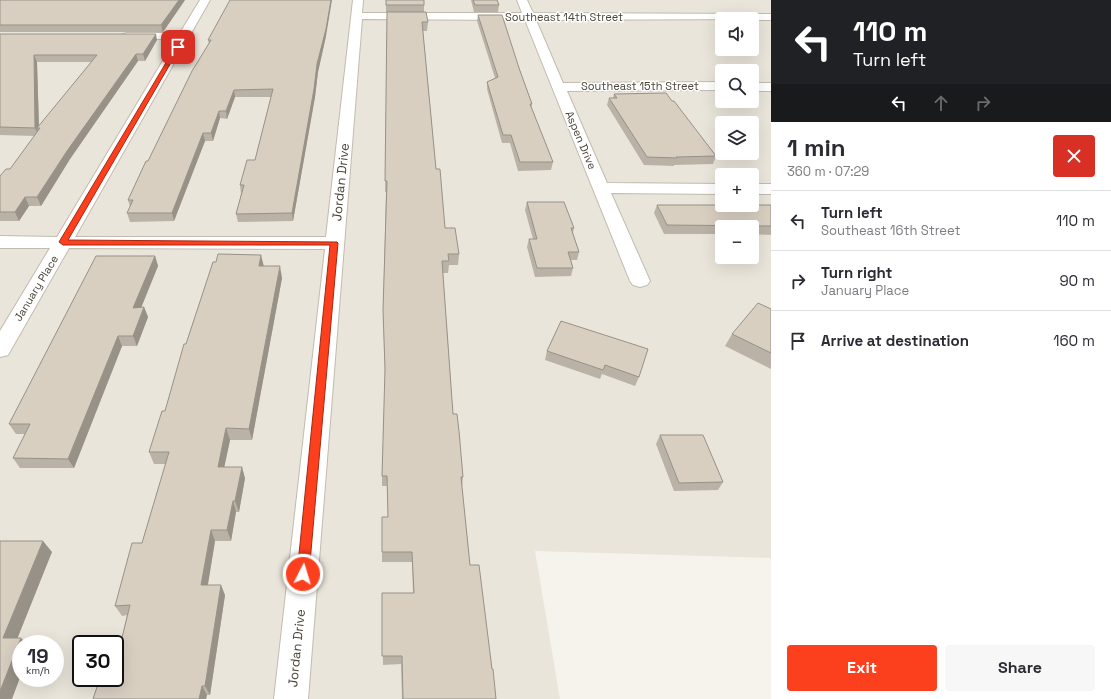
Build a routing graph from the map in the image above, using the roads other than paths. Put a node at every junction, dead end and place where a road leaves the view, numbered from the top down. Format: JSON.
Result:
{"nodes":[{"id":1,"x":205,"y":0,"type":"edge"},
{"id":2,"x":522,"y":0,"type":"edge"},
{"id":3,"x":357,"y":8,"type":"edge"},
{"id":4,"x":528,"y":17,"type":"junction"},
{"id":5,"x":771,"y":17,"type":"edge"},
{"id":6,"x":115,"y":36,"type":"edge"},
{"id":7,"x":185,"y":36,"type":"junction"},
{"id":8,"x":559,"y":86,"type":"junction"},
{"id":9,"x":715,"y":86,"type":"edge"},
{"id":10,"x":759,"y":86,"type":"edge"},
{"id":11,"x":771,"y":87,"type":"edge"},
{"id":12,"x":601,"y":188,"type":"junction"},
{"id":13,"x":715,"y":189,"type":"edge"},
{"id":14,"x":759,"y":189,"type":"edge"},
{"id":15,"x":771,"y":189,"type":"edge"},
{"id":16,"x":0,"y":242,"type":"edge"},
{"id":17,"x":63,"y":242,"type":"junction"},
{"id":18,"x":334,"y":243,"type":"junction"},
{"id":19,"x":640,"y":281,"type":"dead end"},
{"id":20,"x":0,"y":349,"type":"edge"},
{"id":21,"x":291,"y":699,"type":"edge"}],
"edges":[{"from":1,"to":7,"type":"street","name":"January Place"},
{"from":2,"to":4,"type":"street","name":"Aspen Drive"},
{"from":3,"to":4,"type":"street","name":"Southeast 14th Street"},
{"from":3,"to":18,"type":"street","name":"Jordan Drive"},
{"from":4,"to":5,"type":"street","name":"Southeast 14th Street"},
{"from":4,"to":8,"type":"street","name":"Aspen Drive"},
{"from":6,"to":7,"type":"street"},
{"from":7,"to":17,"type":"street","name":"January Place"},
{"from":8,"to":9,"type":"street","name":"Southeast 15th Street"},
{"from":8,"to":12,"type":"street","name":"Aspen Drive"},
{"from":10,"to":11,"type":"street"},
{"from":12,"to":13,"type":"street"},
{"from":12,"to":19,"type":"street","name":"Aspen Drive"},
{"from":14,"to":15,"type":"street"},
{"from":16,"to":17,"type":"street"},
{"from":17,"to":18,"type":"street"},
{"from":17,"to":20,"type":"street","name":"January Place"},
{"from":18,"to":21,"type":"street","name":"Jordan Drive"}]}
